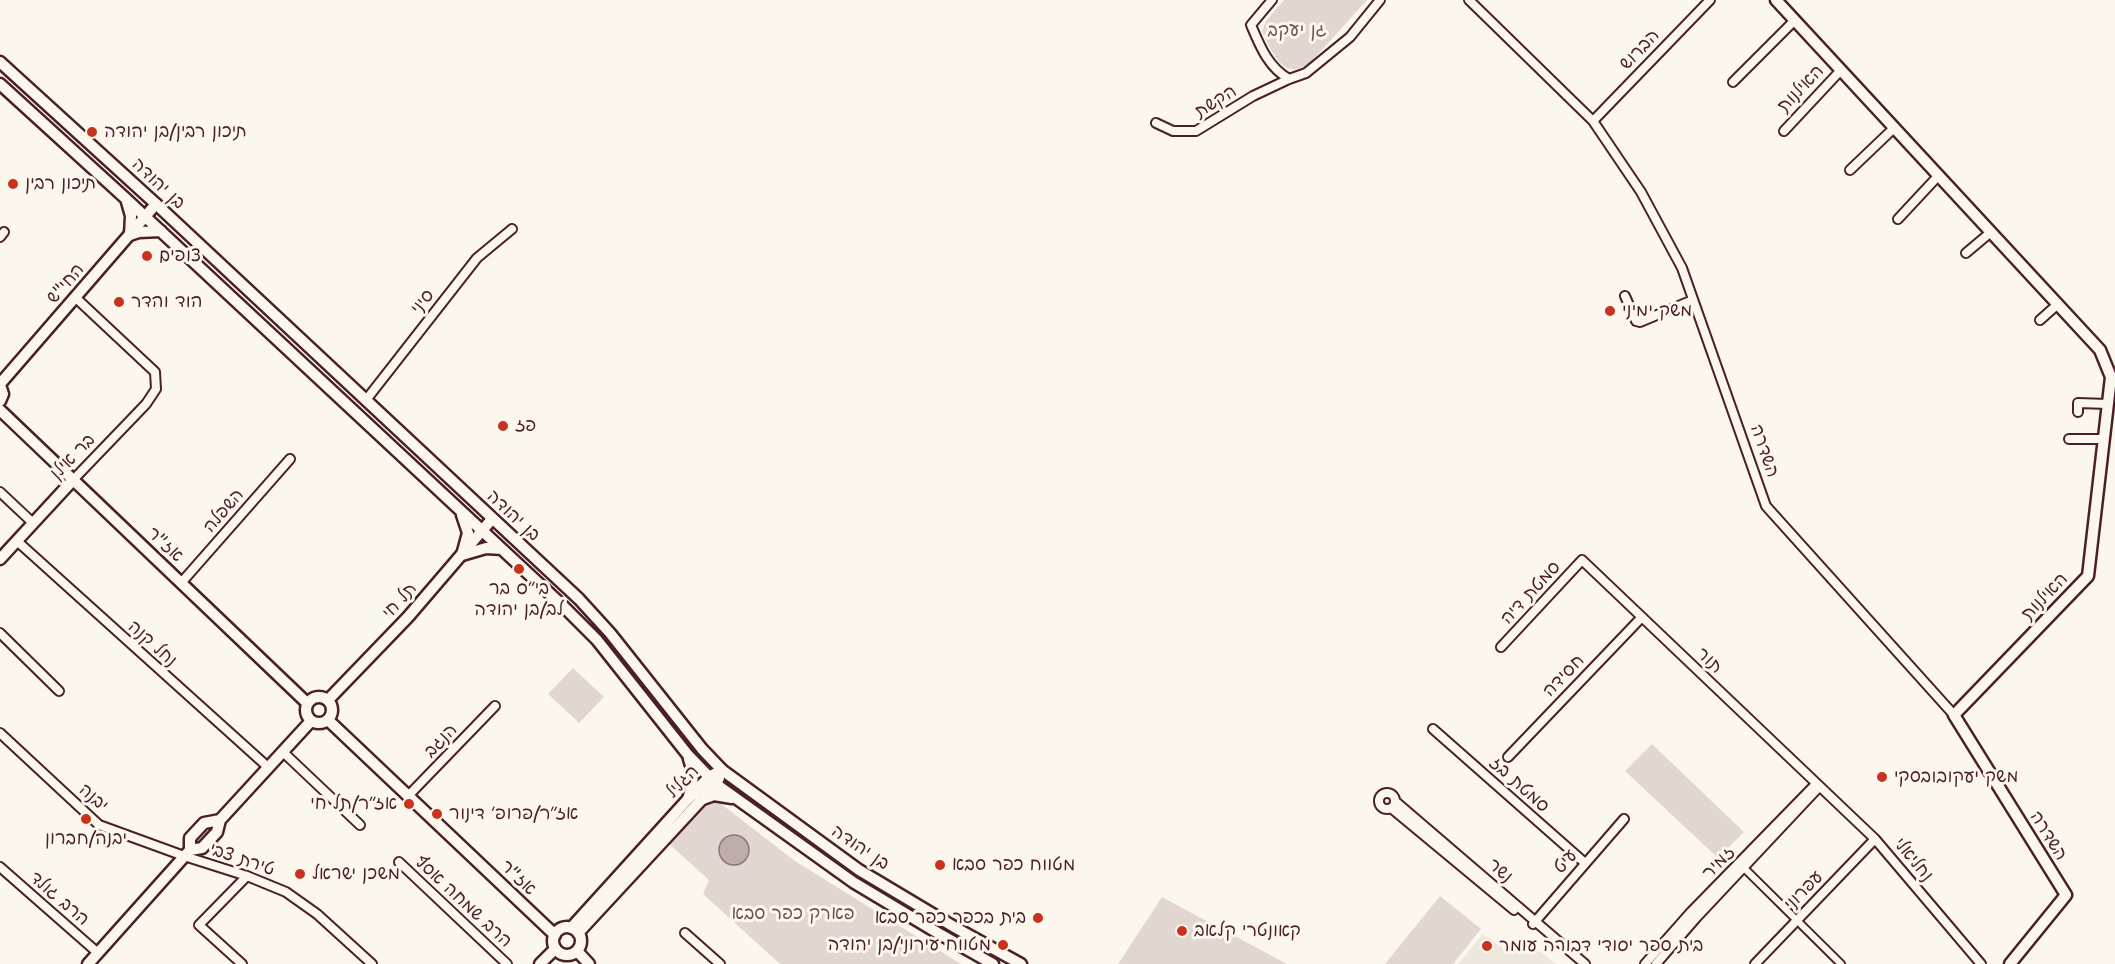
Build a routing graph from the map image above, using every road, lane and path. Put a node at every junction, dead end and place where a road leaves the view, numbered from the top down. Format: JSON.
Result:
{"nodes":[{"id":1,"x":1272,"y":0,"type":"edge"},
{"id":2,"x":1380,"y":0,"type":"edge"},
{"id":3,"x":1469,"y":0,"type":"edge"},
{"id":4,"x":1710,"y":0,"type":"edge"},
{"id":5,"x":1776,"y":0,"type":"edge"},
{"id":6,"x":1795,"y":20,"type":"junction"},
{"id":7,"x":0,"y":62,"type":"edge"},
{"id":8,"x":1841,"y":70,"type":"junction"},
{"id":9,"x":1288,"y":79,"type":"junction"},
{"id":10,"x":1733,"y":82,"type":"dead end"},
{"id":11,"x":0,"y":84,"type":"edge"},
{"id":12,"x":1593,"y":121,"type":"junction"},
{"id":13,"x":1156,"y":123,"type":"dead end"},
{"id":14,"x":1894,"y":128,"type":"junction"},
{"id":15,"x":1784,"y":130,"type":"dead end"},
{"id":16,"x":1850,"y":170,"type":"dead end"},
{"id":17,"x":1939,"y":176,"type":"junction"},
{"id":18,"x":124,"y":196,"type":"junction"},
{"id":19,"x":156,"y":204,"type":"junction"},
{"id":20,"x":146,"y":217,"type":"junction"},
{"id":21,"x":1898,"y":219,"type":"dead end"},
{"id":22,"x":512,"y":230,"type":"dead end"},
{"id":23,"x":161,"y":231,"type":"junction"},
{"id":24,"x":1991,"y":232,"type":"junction"},
{"id":25,"x":130,"y":235,"type":"junction"},
{"id":26,"x":1966,"y":253,"type":"dead end"},
{"id":27,"x":1625,"y":296,"type":"dead end"},
{"id":28,"x":76,"y":298,"type":"junction"},
{"id":29,"x":1693,"y":300,"type":"junction"},
{"id":30,"x":2058,"y":304,"type":"junction"},
{"id":31,"x":2040,"y":320,"type":"dead end"},
{"id":32,"x":0,"y":385,"type":"edge"},
{"id":33,"x":366,"y":400,"type":"junction"},
{"id":34,"x":0,"y":401,"type":"edge"},
{"id":35,"x":2108,"y":404,"type":"junction"},
{"id":36,"x":0,"y":410,"type":"edge"},
{"id":37,"x":2078,"y":412,"type":"dead end"},
{"id":38,"x":2069,"y":439,"type":"dead end"},
{"id":39,"x":2104,"y":439,"type":"junction"},
{"id":40,"x":290,"y":459,"type":"dead end"},
{"id":41,"x":73,"y":480,"type":"junction"},
{"id":42,"x":0,"y":492,"type":"edge"},
{"id":43,"x":460,"y":510,"type":"junction"},
{"id":44,"x":492,"y":519,"type":"junction"},
{"id":45,"x":33,"y":523,"type":"junction"},
{"id":46,"x":482,"y":531,"type":"junction"},
{"id":47,"x":17,"y":541,"type":"junction"},
{"id":48,"x":503,"y":550,"type":"junction"},
{"id":49,"x":462,"y":555,"type":"junction"},
{"id":50,"x":0,"y":559,"type":"edge"},
{"id":51,"x":1582,"y":560,"type":"joint"},
{"id":52,"x":181,"y":583,"type":"junction"},
{"id":53,"x":1642,"y":617,"type":"junction"},
{"id":54,"x":0,"y":633,"type":"edge"},
{"id":55,"x":1501,"y":647,"type":"dead end"},
{"id":56,"x":59,"y":691,"type":"dead end"},
{"id":57,"x":328,"y":700,"type":"junction"},
{"id":58,"x":307,"y":703,"type":"junction"},
{"id":59,"x":495,"y":706,"type":"dead end"},
{"id":60,"x":1954,"y":715,"type":"junction"},
{"id":61,"x":328,"y":720,"type":"junction"},
{"id":62,"x":311,"y":721,"type":"junction"},
{"id":63,"x":1433,"y":729,"type":"dead end"},
{"id":64,"x":0,"y":733,"type":"edge"},
{"id":65,"x":283,"y":753,"type":"junction"},
{"id":66,"x":688,"y":755,"type":"junction"},
{"id":67,"x":1508,"y":757,"type":"dead end"},
{"id":68,"x":269,"y":768,"type":"junction"},
{"id":69,"x":722,"y":770,"type":"junction"},
{"id":70,"x":712,"y":781,"type":"junction"},
{"id":71,"x":1817,"y":785,"type":"junction"},
{"id":72,"x":408,"y":796,"type":"junction"},
{"id":73,"x":733,"y":798,"type":"junction"},
{"id":74,"x":688,"y":799,"type":"junction"},
{"id":75,"x":700,"y":800,"type":"junction"},
{"id":76,"x":1393,"y":804,"type":"dead end"},
{"id":77,"x":1624,"y":819,"type":"dead end"},
{"id":78,"x":220,"y":820,"type":"junction"},
{"id":79,"x":360,"y":825,"type":"dead end"},
{"id":80,"x":1875,"y":839,"type":"junction"},
{"id":81,"x":187,"y":853,"type":"junction"},
{"id":82,"x":399,"y":862,"type":"dead end"},
{"id":83,"x":1585,"y":863,"type":"junction"},
{"id":84,"x":0,"y":867,"type":"edge"},
{"id":85,"x":1744,"y":868,"type":"junction"},
{"id":86,"x":247,"y":876,"type":"junction"},
{"id":87,"x":1797,"y":920,"type":"junction"},
{"id":88,"x":1534,"y":923,"type":"junction"},
{"id":89,"x":574,"y":930,"type":"junction"},
{"id":90,"x":686,"y":933,"type":"dead end"},
{"id":91,"x":555,"y":935,"type":"junction"},
{"id":92,"x":555,"y":949,"type":"junction"},
{"id":93,"x":578,"y":951,"type":"junction"},
{"id":94,"x":98,"y":953,"type":"junction"},
{"id":95,"x":88,"y":964,"type":"edge"},
{"id":96,"x":242,"y":964,"type":"edge"},
{"id":97,"x":372,"y":964,"type":"edge"},
{"id":98,"x":507,"y":964,"type":"edge"},
{"id":99,"x":540,"y":964,"type":"edge"},
{"id":100,"x":589,"y":964,"type":"edge"},
{"id":101,"x":720,"y":964,"type":"edge"},
{"id":102,"x":993,"y":964,"type":"edge"},
{"id":103,"x":1021,"y":964,"type":"edge"},
{"id":104,"x":1578,"y":964,"type":"edge"},
{"id":105,"x":1585,"y":964,"type":"edge"},
{"id":106,"x":1645,"y":964,"type":"edge"},
{"id":107,"x":1656,"y":964,"type":"edge"},
{"id":108,"x":1755,"y":964,"type":"edge"},
{"id":109,"x":1841,"y":964,"type":"edge"},
{"id":110,"x":1981,"y":964,"type":"edge"},
{"id":111,"x":2010,"y":964,"type":"edge"}],
"edges":[{"from":1,"to":9,"type":"street"},
{"from":2,"to":9,"type":"street","name":"הקשת"},
{"from":3,"to":12,"type":"street","name":"השדרה"},
{"from":4,"to":12,"type":"street","name":"הברוש"},
{"from":5,"to":6,"type":"street","name":"האילנות"},
{"from":6,"to":8,"type":"street","name":"האילנות"},
{"from":6,"to":10,"type":"street"},
{"from":7,"to":19,"type":"street","name":"בן יהודה"},
{"from":8,"to":14,"type":"street","name":"האילנות"},
{"from":8,"to":15,"type":"street","name":"האילנות"},
{"from":9,"to":13,"type":"street","name":"הקשת"},
{"from":11,"to":18,"type":"street","name":"בן יהודה"},
{"from":12,"to":29,"type":"street","name":"השדרה"},
{"from":14,"to":16,"type":"street"},
{"from":14,"to":17,"type":"street","name":"האילנות"},
{"from":17,"to":21,"type":"street"},
{"from":17,"to":24,"type":"street","name":"האילנות"},
{"from":18,"to":20,"type":"street","name":"בן יהודה"},
{"from":18,"to":25,"type":"street"},
{"from":19,"to":20,"type":"street","name":"החי\"ש"},
{"from":19,"to":33,"type":"street","name":"בן יהודה"},
{"from":20,"to":23,"type":"street","name":"בן יהודה"},
{"from":20,"to":25,"type":"street","name":"החי\"ש"},
{"from":22,"to":33,"type":"street","name":"סיני"},
{"from":23,"to":25,"type":"street"},
{"from":23,"to":43,"type":"street","name":"בן יהודה"},
{"from":24,"to":26,"type":"street"},
{"from":24,"to":30,"type":"street","name":"האילנות"},
{"from":25,"to":28,"type":"street","name":"החי\"ש"},
{"from":27,"to":29,"type":"street"},
{"from":28,"to":32,"type":"street","name":"החי\"ש"},
{"from":28,"to":41,"type":"street","name":"בר אילן"},
{"from":29,"to":60,"type":"street","name":"השדרה"},
{"from":30,"to":31,"type":"street"},
{"from":30,"to":35,"type":"street","name":"האילנות"},
{"from":32,"to":34,"type":"street"},
{"from":33,"to":44,"type":"street","name":"בן יהודה"},
{"from":35,"to":37,"type":"street"},
{"from":35,"to":39,"type":"street","name":"האילנות"},
{"from":36,"to":41,"type":"street","name":"אז\"ר"},
{"from":38,"to":39,"type":"street"},
{"from":39,"to":60,"type":"street","name":"האילנות"},
{"from":40,"to":52,"type":"street","name":"השפלה"},
{"from":41,"to":45,"type":"street","name":"בר אילן"},
{"from":41,"to":52,"type":"street","name":"אז\"ר"},
{"from":42,"to":45,"type":"street"},
{"from":43,"to":46,"type":"street","name":"בן יהודה"},
{"from":43,"to":49,"type":"street"},
{"from":44,"to":46,"type":"street","name":"תל חי"},
{"from":44,"to":69,"type":"street","name":"בן יהודה"},
{"from":45,"to":47,"type":"street","name":"בר אילן"},
{"from":46,"to":48,"type":"street","name":"בן יהודה"},
{"from":46,"to":49,"type":"street","name":"תל חי"},
{"from":47,"to":50,"type":"street","name":"בר אילן"},
{"from":47,"to":68,"type":"street","name":"נחל קנה"},
{"from":48,"to":49,"type":"street"},
{"from":48,"to":66,"type":"street","name":"בן יהודה"},
{"from":49,"to":57,"type":"street","name":"תל חי"},
{"from":51,"to":53,"type":"street","name":"תור"},
{"from":51,"to":55,"type":"street","name":"סמטת דיה"},
{"from":52,"to":58,"type":"street","name":"אז\"ר"},
{"from":53,"to":67,"type":"street","name":"חסידה"},
{"from":53,"to":71,"type":"street","name":"תור"},
{"from":54,"to":56,"type":"street"},
{"from":57,"to":58,"type":"street"},
{"from":57,"to":61,"type":"street"},
{"from":58,"to":62,"type":"street"},
{"from":59,"to":72,"type":"street","name":"הנגב"},
{"from":60,"to":111,"type":"street","name":"השדרה"},
{"from":61,"to":62,"type":"street"},
{"from":61,"to":72,"type":"street","name":"אז\"ר"},
{"from":62,"to":65,"type":"street"},
{"from":63,"to":83,"type":"street","name":"סמטת בז"},
{"from":64,"to":81,"type":"street","name":"יבנה"},
{"from":65,"to":68,"type":"street"},
{"from":65,"to":79,"type":"street"},
{"from":66,"to":70,"type":"street","name":"בן יהודה"},
{"from":66,"to":74,"type":"street"},
{"from":68,"to":78,"type":"street"},
{"from":69,"to":70,"type":"street","name":"הגליל"},
{"from":69,"to":103,"type":"street","name":"בן יהודה"},
{"from":70,"to":73,"type":"street","name":"בן יהודה"},
{"from":70,"to":74,"type":"street","name":"הגליל"},
{"from":70,"to":75,"type":"street","name":"הגליל"},
{"from":71,"to":80,"type":"street","name":"נחליאלי"},
{"from":71,"to":85,"type":"street","name":"זמיר"},
{"from":71,"to":106,"type":"street","name":"זמיר"},
{"from":72,"to":91,"type":"street","name":"אז\"ר"},
{"from":73,"to":75,"type":"street"},
{"from":73,"to":102,"type":"street","name":"בן יהודה"},
{"from":74,"to":89,"type":"street","name":"הגליל"},
{"from":75,"to":89,"type":"street","name":"הגליל"},
{"from":76,"to":88,"type":"street","name":"נשר"},
{"from":77,"to":83,"type":"street","name":"עיט"},
{"from":78,"to":81,"type":"street"},
{"from":78,"to":81,"type":"street"},
{"from":80,"to":87,"type":"street","name":"עפרוני"},
{"from":80,"to":110,"type":"street","name":"נחליאלי"},
{"from":81,"to":86,"type":"street","name":"טירת צבי"},
{"from":81,"to":94,"type":"street"},
{"from":82,"to":98,"type":"street","name":"הרב שמחה אסף"},
{"from":83,"to":88,"type":"street","name":"עיט"},
{"from":84,"to":94,"type":"street","name":"הרב גולד"},
{"from":85,"to":87,"type":"street"},
{"from":85,"to":107,"type":"street","name":"זמיר"},
{"from":86,"to":96,"type":"street"},
{"from":86,"to":97,"type":"street","name":"טירת צבי"},
{"from":87,"to":108,"type":"street","name":"עפרוני"},
{"from":87,"to":109,"type":"street"},
{"from":88,"to":104,"type":"street","name":"נשר"},
{"from":88,"to":105,"type":"street","name":"נשר"},
{"from":89,"to":91,"type":"street"},
{"from":89,"to":93,"type":"street"},
{"from":90,"to":101,"type":"street"},
{"from":91,"to":92,"type":"street"},
{"from":92,"to":93,"type":"street"},
{"from":92,"to":99,"type":"street"},
{"from":93,"to":100,"type":"street"},
{"from":94,"to":95,"type":"street"}]}
